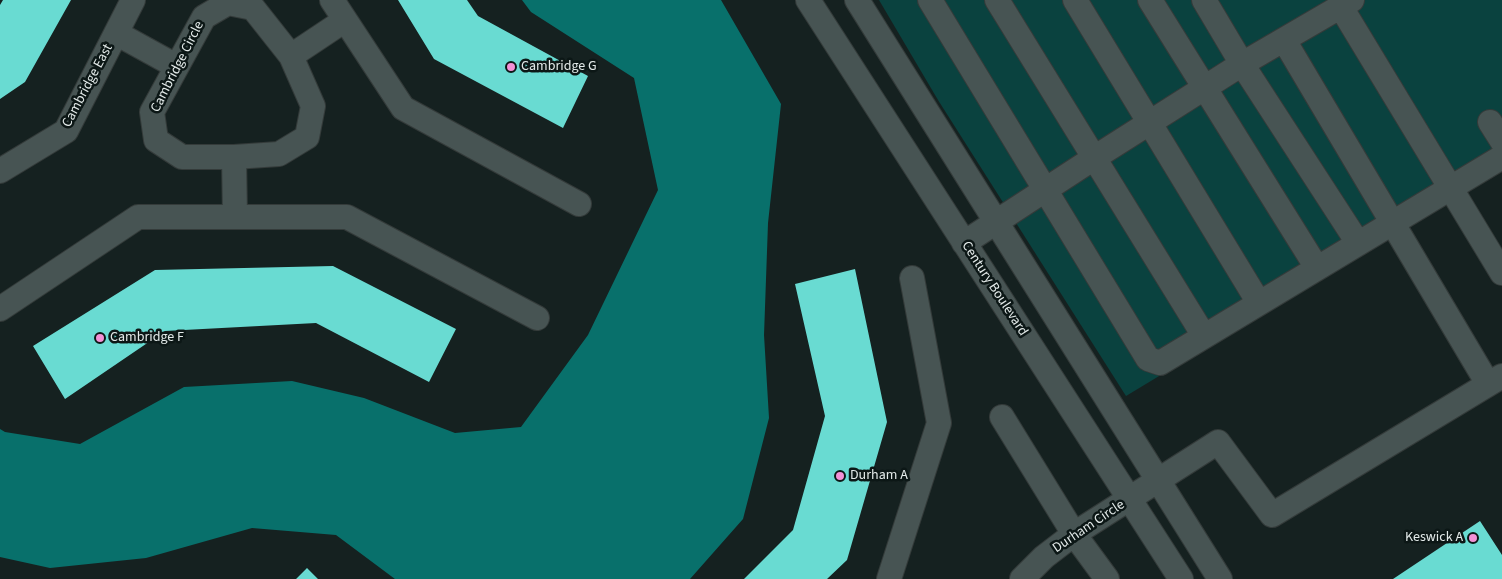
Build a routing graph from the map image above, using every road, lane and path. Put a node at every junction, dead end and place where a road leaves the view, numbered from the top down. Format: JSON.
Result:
{"nodes":[{"id":1,"x":133,"y":0,"type":"edge"},
{"id":2,"x":332,"y":0,"type":"edge"},
{"id":3,"x":808,"y":0,"type":"edge"},
{"id":4,"x":857,"y":0,"type":"edge"},
{"id":5,"x":930,"y":0,"type":"edge"},
{"id":6,"x":998,"y":0,"type":"edge"},
{"id":7,"x":1075,"y":0,"type":"edge"},
{"id":8,"x":1150,"y":0,"type":"edge"},
{"id":9,"x":228,"y":2,"type":"edge"},
{"id":10,"x":1206,"y":3,"type":"edge"},
{"id":11,"x":1346,"y":4,"type":"edge"},
{"id":12,"x":345,"y":20,"type":"junction"},
{"id":13,"x":116,"y":33,"type":"junction"},
{"id":14,"x":1284,"y":40,"type":"junction"},
{"id":15,"x":291,"y":56,"type":"junction"},
{"id":16,"x":1242,"y":64,"type":"junction"},
{"id":17,"x":176,"y":66,"type":"junction"},
{"id":18,"x":1205,"y":89,"type":"junction"},
{"id":19,"x":1150,"y":123,"type":"junction"},
{"id":20,"x":234,"y":157,"type":"junction"},
{"id":21,"x":1502,"y":157,"type":"edge"},
{"id":22,"x":1094,"y":158,"type":"junction"},
{"id":23,"x":0,"y":171,"type":"edge"},
{"id":24,"x":1452,"y":187,"type":"junction"},
{"id":25,"x":1045,"y":190,"type":"junction"},
{"id":26,"x":579,"y":204,"type":"dead end"},
{"id":27,"x":235,"y":217,"type":"junction"},
{"id":28,"x":997,"y":222,"type":"junction"},
{"id":29,"x":1392,"y":223,"type":"junction"},
{"id":30,"x":964,"y":243,"type":"junction"},
{"id":31,"x":1358,"y":243,"type":"junction"},
{"id":32,"x":1317,"y":268,"type":"junction"},
{"id":33,"x":1502,"y":273,"type":"edge"},
{"id":34,"x":912,"y":278,"type":"dead end"},
{"id":35,"x":1259,"y":303,"type":"junction"},
{"id":36,"x":0,"y":309,"type":"edge"},
{"id":37,"x":537,"y":318,"type":"dead end"},
{"id":38,"x":1204,"y":336,"type":"junction"},
{"id":39,"x":1495,"y":380,"type":"edge"},
{"id":40,"x":1002,"y":417,"type":"dead end"},
{"id":41,"x":1160,"y":480,"type":"junction"},
{"id":42,"x":1130,"y":499,"type":"junction"},
{"id":43,"x":1074,"y":534,"type":"junction"},
{"id":44,"x":889,"y":579,"type":"edge"},
{"id":45,"x":1022,"y":579,"type":"edge"},
{"id":46,"x":1107,"y":579,"type":"edge"},
{"id":47,"x":1181,"y":579,"type":"edge"},
{"id":48,"x":1220,"y":579,"type":"edge"}],
"edges":[{"from":1,"to":13,"type":"street","name":"Cambridge East"},
{"from":2,"to":12,"type":"street"},
{"from":3,"to":30,"type":"street","name":"Century Boulevard"},
{"from":4,"to":28,"type":"street"},
{"from":5,"to":25,"type":"street"},
{"from":6,"to":22,"type":"street"},
{"from":7,"to":19,"type":"street"},
{"from":8,"to":18,"type":"street"},
{"from":9,"to":15,"type":"street","name":"Cambridge Circle"},
{"from":9,"to":17,"type":"street","name":"Cambridge Circle"},
{"from":10,"to":16,"type":"street"},
{"from":11,"to":14,"type":"street"},
{"from":11,"to":24,"type":"street"},
{"from":12,"to":15,"type":"street"},
{"from":12,"to":26,"type":"street"},
{"from":13,"to":17,"type":"street"},
{"from":13,"to":23,"type":"street","name":"Cambridge East"},
{"from":14,"to":16,"type":"street"},
{"from":14,"to":29,"type":"street"},
{"from":15,"to":20,"type":"street","name":"Cambridge Circle"},
{"from":16,"to":18,"type":"street"},
{"from":16,"to":31,"type":"street"},
{"from":17,"to":20,"type":"street","name":"Cambridge Circle"},
{"from":18,"to":19,"type":"street"},
{"from":18,"to":32,"type":"street"},
{"from":19,"to":22,"type":"street"},
{"from":19,"to":35,"type":"street"},
{"from":20,"to":27,"type":"street"},
{"from":21,"to":24,"type":"street"},
{"from":22,"to":25,"type":"street"},
{"from":22,"to":38,"type":"street"},
{"from":24,"to":29,"type":"street"},
{"from":24,"to":33,"type":"street"},
{"from":25,"to":28,"type":"street"},
{"from":25,"to":38,"type":"street"},
{"from":27,"to":36,"type":"street"},
{"from":27,"to":37,"type":"street"},
{"from":28,"to":30,"type":"street"},
{"from":28,"to":41,"type":"street"},
{"from":29,"to":31,"type":"street"},
{"from":29,"to":39,"type":"street"},
{"from":30,"to":42,"type":"street","name":"Century Boulevard"},
{"from":31,"to":32,"type":"street"},
{"from":32,"to":35,"type":"street"},
{"from":34,"to":44,"type":"street"},
{"from":35,"to":38,"type":"street"},
{"from":39,"to":41,"type":"street","name":"Durham Circle"},
{"from":40,"to":43,"type":"street"},
{"from":41,"to":42,"type":"street","name":"Durham Circle"},
{"from":41,"to":48,"type":"street"},
{"from":42,"to":43,"type":"street","name":"Durham Circle"},
{"from":42,"to":47,"type":"street","name":"Century Boulevard"},
{"from":43,"to":45,"type":"street","name":"Durham Circle"},
{"from":43,"to":46,"type":"street"}]}
